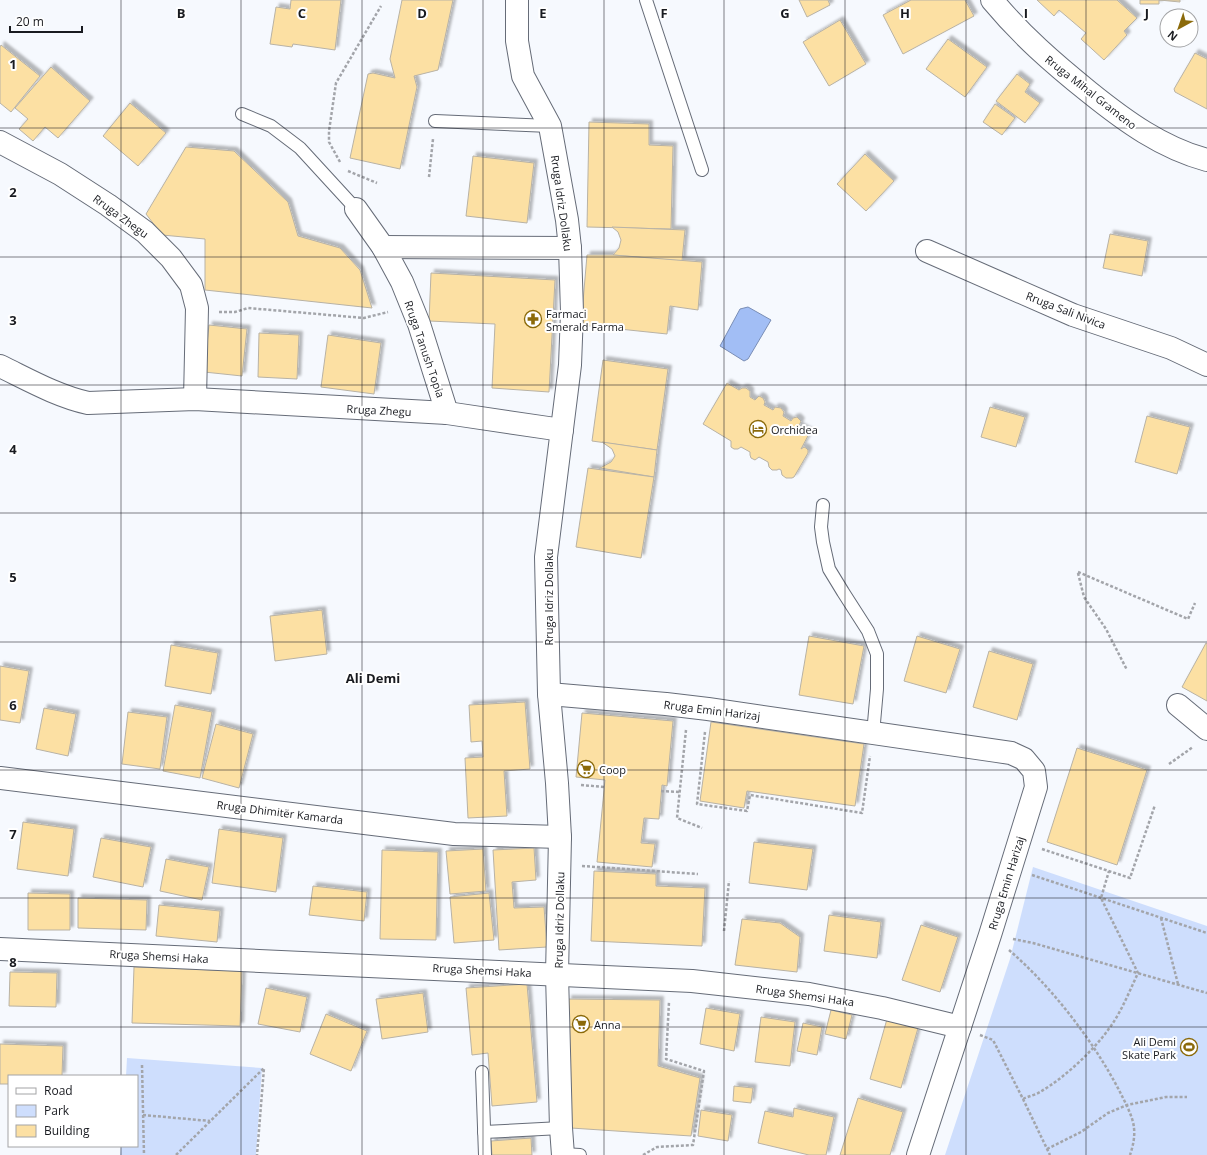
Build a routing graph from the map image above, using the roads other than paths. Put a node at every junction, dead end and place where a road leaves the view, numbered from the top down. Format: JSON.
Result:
{"nodes":[{"id":1,"x":517,"y":0,"type":"edge"},
{"id":2,"x":646,"y":0,"type":"edge"},
{"id":3,"x":992,"y":0,"type":"edge"},
{"id":4,"x":242,"y":114,"type":"dead end"},
{"id":5,"x":435,"y":121,"type":"road end"},
{"id":6,"x":550,"y":126,"type":"junction"},
{"id":7,"x":0,"y":142,"type":"edge"},
{"id":8,"x":1207,"y":160,"type":"edge"},
{"id":9,"x":702,"y":170,"type":"dead end"},
{"id":10,"x":356,"y":209,"type":"joint"},
{"id":11,"x":383,"y":247,"type":"junction"},
{"id":12,"x":570,"y":248,"type":"junction"},
{"id":13,"x":927,"y":250,"type":"dead end"},
{"id":14,"x":1207,"y":365,"type":"edge"},
{"id":15,"x":0,"y":366,"type":"edge"},
{"id":16,"x":195,"y":399,"type":"junction"},
{"id":17,"x":447,"y":413,"type":"junction"},
{"id":18,"x":562,"y":430,"type":"junction"},
{"id":19,"x":823,"y":505,"type":"dead end"},
{"id":20,"x":549,"y":694,"type":"junction"},
{"id":21,"x":1178,"y":705,"type":"dead end"},
{"id":22,"x":1207,"y":729,"type":"edge"},
{"id":23,"x":873,"y":734,"type":"junction"},
{"id":24,"x":0,"y":778,"type":"edge"},
{"id":25,"x":560,"y":837,"type":"junction"},
{"id":26,"x":0,"y":949,"type":"edge"},
{"id":27,"x":557,"y":974,"type":"junction"},
{"id":28,"x":960,"y":1027,"type":"junction"},
{"id":29,"x":482,"y":1072,"type":"dead end"},
{"id":30,"x":560,"y":1128,"type":"junction"},
{"id":31,"x":484,"y":1132,"type":"junction"},
{"id":32,"x":484,"y":1155,"type":"edge"},
{"id":33,"x":569,"y":1155,"type":"edge"},
{"id":34,"x":918,"y":1155,"type":"edge"}],
"edges":[{"from":1,"to":6,"type":"street","name":"Rruga Idriz Dollaku"},
{"from":2,"to":9,"type":"lane"},
{"from":3,"to":8,"type":"street","name":"Rruga Mihal Grameno"},
{"from":4,"to":10,"type":"lane","name":"Rruga Tanush Topia"},
{"from":5,"to":6,"type":"lane"},
{"from":6,"to":12,"type":"street","name":"Rruga Idriz Dollaku"},
{"from":7,"to":16,"type":"street","name":"Rruga Zhegu"},
{"from":10,"to":11,"type":"street","name":"Rruga Tanush Topia"},
{"from":11,"to":12,"type":"street"},
{"from":11,"to":17,"type":"street","name":"Rruga Tanush Topia"},
{"from":12,"to":18,"type":"street","name":"Rruga Idriz Dollaku"},
{"from":13,"to":14,"type":"street","name":"Rruga Sali Nivica"},
{"from":15,"to":16,"type":"street","name":"Rruga Zhegu"},
{"from":16,"to":17,"type":"street","name":"Rruga Zhegu"},
{"from":17,"to":18,"type":"street","name":"Rruga Zhegu"},
{"from":18,"to":20,"type":"street","name":"Rruga Idriz Dollaku"},
{"from":19,"to":23,"type":"lane"},
{"from":20,"to":23,"type":"street","name":"Rruga Emin Harizaj"},
{"from":20,"to":25,"type":"street","name":"Rruga Idriz Dollaku"},
{"from":21,"to":22,"type":"street"},
{"from":23,"to":28,"type":"street","name":"Rruga Emin Harizaj"},
{"from":24,"to":25,"type":"street","name":"Rruga Dhimitër Kamarda"},
{"from":25,"to":27,"type":"street","name":"Rruga Idriz Dollaku"},
{"from":26,"to":27,"type":"street","name":"Rruga Shemsi Haka"},
{"from":27,"to":28,"type":"street","name":"Rruga Shemsi Haka"},
{"from":27,"to":30,"type":"street","name":"Rruga Idriz Dollaku"},
{"from":28,"to":34,"type":"street","name":"Rruga Emin Harizaj"},
{"from":29,"to":31,"type":"lane"},
{"from":30,"to":31,"type":"lane"},
{"from":30,"to":33,"type":"street","name":"Rruga Idriz Dollaku"},
{"from":31,"to":32,"type":"lane"}]}
